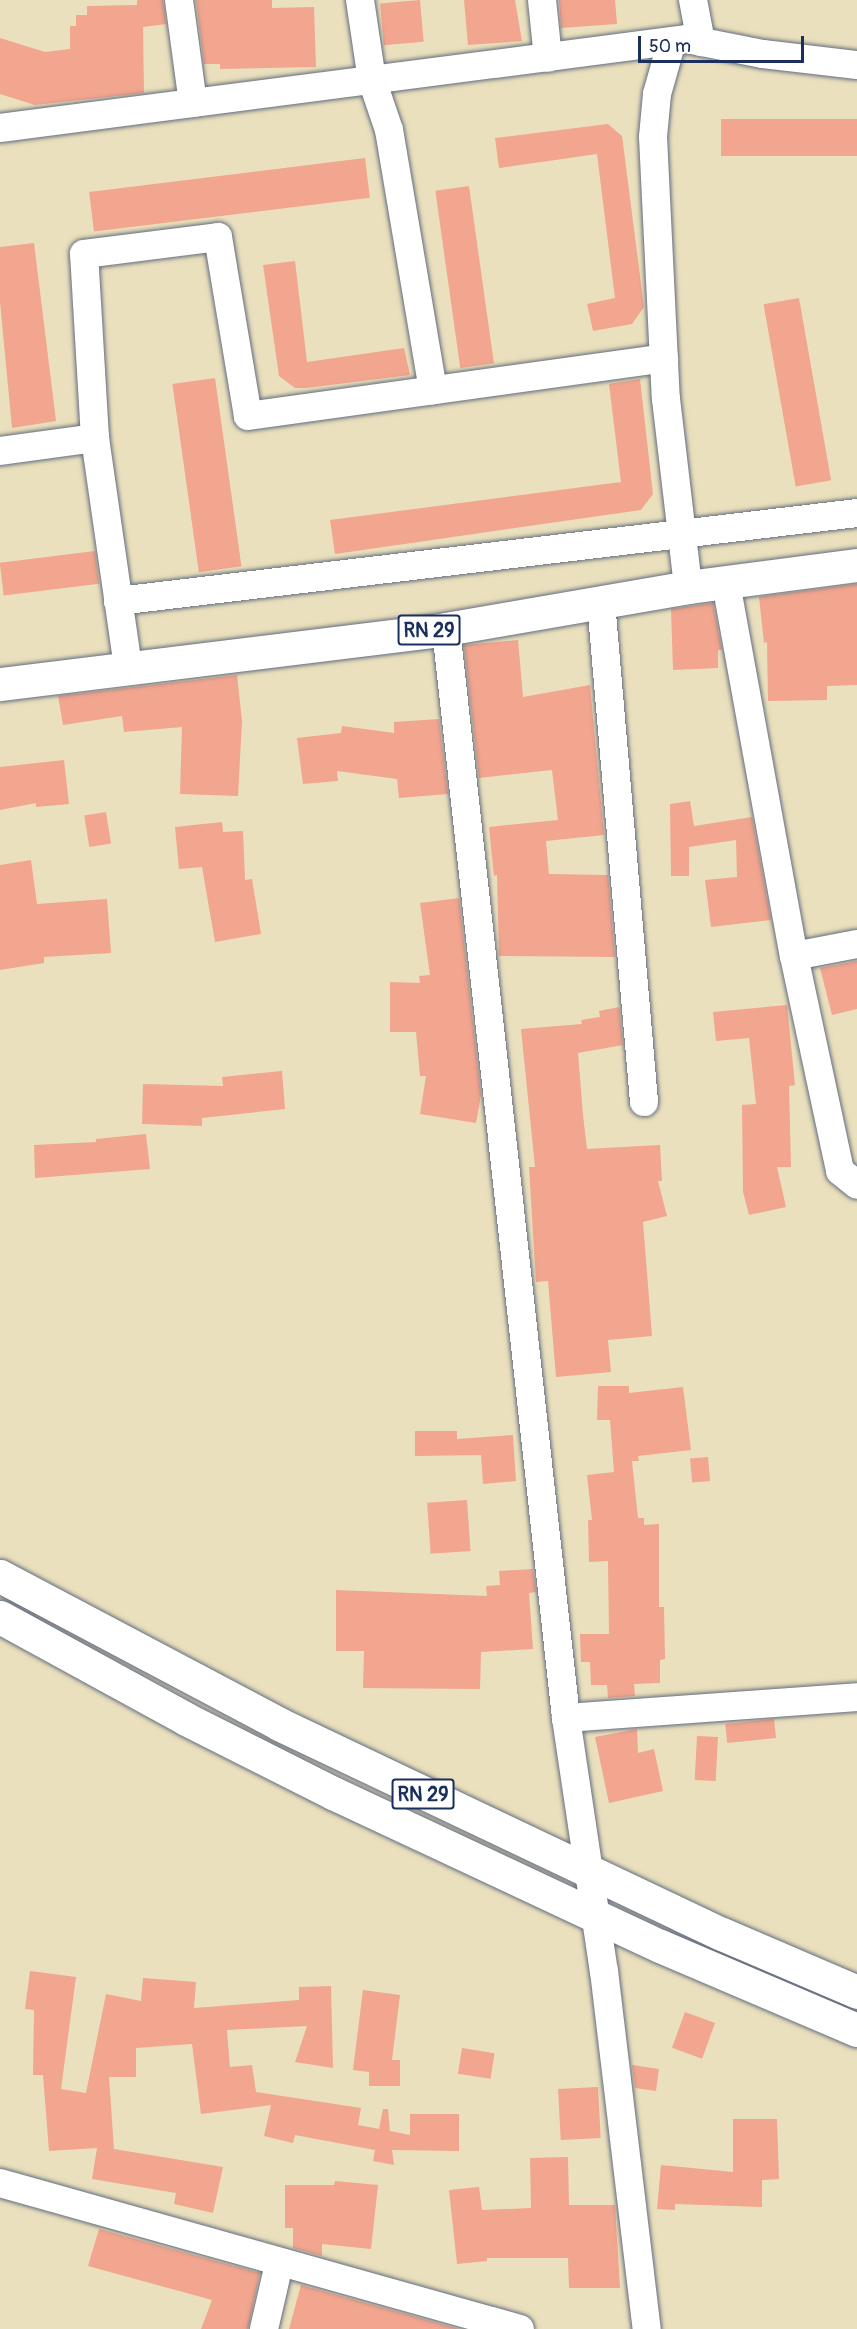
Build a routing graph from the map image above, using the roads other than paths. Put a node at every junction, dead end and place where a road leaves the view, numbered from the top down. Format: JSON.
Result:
{"nodes":[{"id":1,"x":179,"y":0,"type":"edge"},
{"id":2,"x":360,"y":0,"type":"edge"},
{"id":3,"x":542,"y":0,"type":"edge"},
{"id":4,"x":693,"y":0,"type":"edge"},
{"id":5,"x":672,"y":41,"type":"junction"},
{"id":6,"x":701,"y":42,"type":"junction"},
{"id":7,"x":548,"y":58,"type":"junction"},
{"id":8,"x":857,"y":64,"type":"edge"},
{"id":9,"x":372,"y":80,"type":"junction"},
{"id":10,"x":193,"y":103,"type":"junction"},
{"id":11,"x":0,"y":128,"type":"edge"},
{"id":12,"x":664,"y":358,"type":"junction"},
{"id":13,"x":433,"y":390,"type":"junction"},
{"id":14,"x":95,"y":438,"type":"junction"},
{"id":15,"x":0,"y":451,"type":"edge"},
{"id":16,"x":857,"y":513,"type":"edge"},
{"id":17,"x":682,"y":535,"type":"junction"},
{"id":18,"x":857,"y":565,"type":"edge"},
{"id":19,"x":726,"y":583,"type":"junction"},
{"id":20,"x":688,"y":587,"type":"junction"},
{"id":21,"x":118,"y":601,"type":"junction"},
{"id":22,"x":601,"y":602,"type":"junction"},
{"id":23,"x":446,"y":628,"type":"junction"},
{"id":24,"x":128,"y":666,"type":"junction"},
{"id":25,"x":0,"y":684,"type":"edge"},
{"id":26,"x":857,"y":944,"type":"edge"},
{"id":27,"x":794,"y":956,"type":"junction"},
{"id":28,"x":644,"y":1102,"type":"dead end"},
{"id":29,"x":857,"y":1185,"type":"edge"},
{"id":30,"x":0,"y":1576,"type":"edge"},
{"id":31,"x":0,"y":1617,"type":"edge"},
{"id":32,"x":857,"y":1697,"type":"edge"},
{"id":33,"x":566,"y":1718,"type":"junction"},
{"id":34,"x":587,"y":1870,"type":"junction"},
{"id":35,"x":596,"y":1917,"type":"junction"},
{"id":36,"x":857,"y":1992,"type":"edge"},
{"id":37,"x":857,"y":2030,"type":"edge"},
{"id":38,"x":0,"y":2183,"type":"edge"},
{"id":39,"x":279,"y":2264,"type":"junction"},
{"id":40,"x":264,"y":2329,"type":"edge"},
{"id":41,"x":520,"y":2329,"type":"edge"},
{"id":42,"x":647,"y":2329,"type":"edge"}],
"edges":[{"from":1,"to":10,"type":"street"},
{"from":2,"to":9,"type":"street"},
{"from":3,"to":7,"type":"street"},
{"from":4,"to":6,"type":"street"},
{"from":5,"to":6,"type":"street"},
{"from":5,"to":7,"type":"street"},
{"from":5,"to":12,"type":"street"},
{"from":6,"to":8,"type":"street"},
{"from":7,"to":9,"type":"street"},
{"from":9,"to":10,"type":"street"},
{"from":9,"to":13,"type":"street"},
{"from":10,"to":11,"type":"street"},
{"from":12,"to":13,"type":"street"},
{"from":12,"to":17,"type":"street"},
{"from":13,"to":14,"type":"street"},
{"from":14,"to":15,"type":"street"},
{"from":14,"to":21,"type":"street"},
{"from":16,"to":17,"type":"street"},
{"from":17,"to":20,"type":"street"},
{"from":17,"to":21,"type":"street"},
{"from":18,"to":19,"type":"main road","number":"RN 29"},
{"from":19,"to":20,"type":"main road","number":"RN 29"},
{"from":19,"to":27,"type":"street"},
{"from":20,"to":22,"type":"main road","number":"RN 29"},
{"from":21,"to":24,"type":"street"},
{"from":22,"to":23,"type":"main road","number":"RN 29"},
{"from":22,"to":28,"type":"street"},
{"from":23,"to":24,"type":"main road","number":"RN 29"},
{"from":23,"to":33,"type":"street"},
{"from":24,"to":25,"type":"main road","number":"RN 29"},
{"from":26,"to":27,"type":"street"},
{"from":27,"to":29,"type":"street"},
{"from":30,"to":34,"type":"main road","number":"RN 29"},
{"from":31,"to":35,"type":"main road","number":"RN 29"},
{"from":32,"to":33,"type":"street"},
{"from":33,"to":34,"type":"street"},
{"from":34,"to":35,"type":"street"},
{"from":34,"to":36,"type":"main road","number":"RN 29"},
{"from":35,"to":37,"type":"main road","number":"RN 29"},
{"from":35,"to":42,"type":"street"},
{"from":38,"to":39,"type":"street"},
{"from":39,"to":40,"type":"street"},
{"from":39,"to":41,"type":"street"}]}
